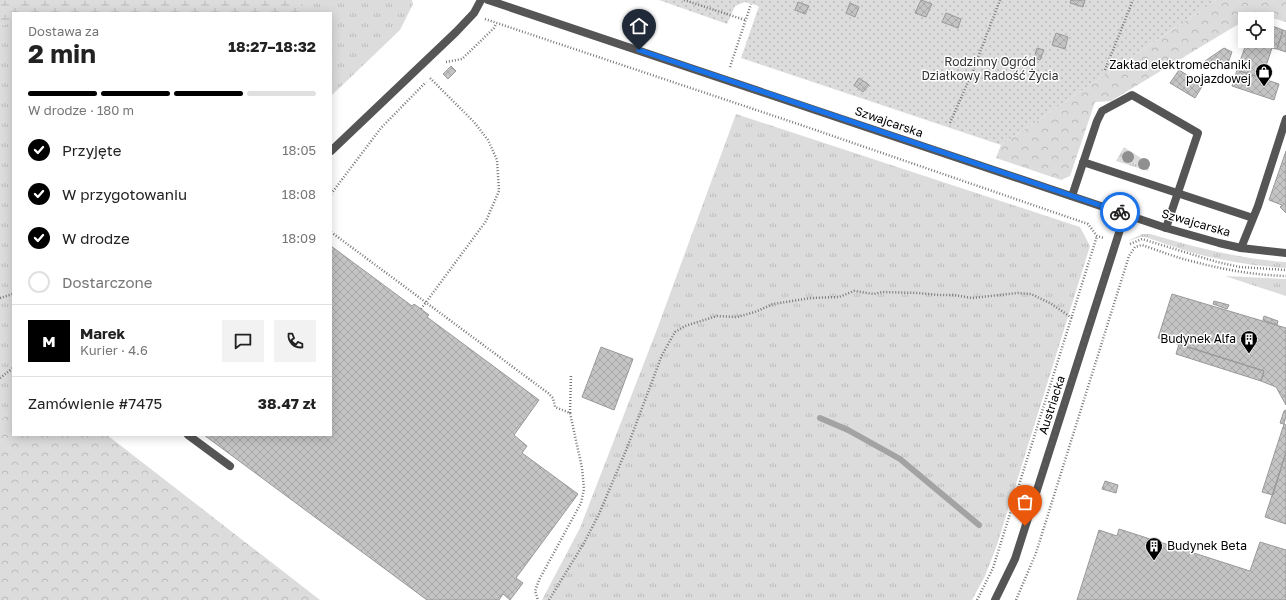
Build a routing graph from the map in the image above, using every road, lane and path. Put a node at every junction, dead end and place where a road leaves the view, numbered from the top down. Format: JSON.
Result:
{"nodes":[{"id":1,"x":481,"y":0,"type":"edge"},
{"id":2,"x":488,"y":0,"type":"edge"},
{"id":3,"x":684,"y":0,"type":"edge"},
{"id":4,"x":1000,"y":0,"type":"edge"},
{"id":5,"x":1133,"y":0,"type":"edge"},
{"id":6,"x":751,"y":4,"type":"dead end"},
{"id":7,"x":746,"y":20,"type":"junction"},
{"id":8,"x":488,"y":21,"type":"dead end"},
{"id":9,"x":496,"y":24,"type":"junction"},
{"id":10,"x":441,"y":66,"type":"dead end"},
{"id":11,"x":1105,"y":70,"type":"dead end"},
{"id":12,"x":436,"y":72,"type":"dead end"},
{"id":13,"x":430,"y":78,"type":"junction"},
{"id":14,"x":726,"y":79,"type":"junction"},
{"id":15,"x":1286,"y":119,"type":"edge"},
{"id":16,"x":950,"y":123,"type":"dead end"},
{"id":17,"x":332,"y":150,"type":"edge"},
{"id":18,"x":1083,"y":162,"type":"junction"},
{"id":19,"x":332,"y":193,"type":"edge"},
{"id":20,"x":1177,"y":193,"type":"junction"},
{"id":21,"x":1072,"y":196,"type":"junction"},
{"id":22,"x":1125,"y":214,"type":"junction"},
{"id":23,"x":1253,"y":218,"type":"junction"},
{"id":24,"x":1166,"y":228,"type":"junction"},
{"id":25,"x":332,"y":233,"type":"edge"},
{"id":26,"x":1097,"y":236,"type":"junction"},
{"id":27,"x":1104,"y":238,"type":"dead end"},
{"id":28,"x":1128,"y":245,"type":"dead end"},
{"id":29,"x":1241,"y":248,"type":"junction"},
{"id":30,"x":1286,"y":253,"type":"edge"},
{"id":31,"x":1286,"y":270,"type":"edge"},
{"id":32,"x":1286,"y":276,"type":"edge"},
{"id":33,"x":12,"y":294,"type":"edge"},
{"id":34,"x":0,"y":298,"type":"edge"},
{"id":35,"x":426,"y":302,"type":"junction"},
{"id":36,"x":421,"y":309,"type":"dead end"},
{"id":37,"x":1072,"y":318,"type":"junction"},
{"id":38,"x":12,"y":369,"type":"edge"},
{"id":39,"x":571,"y":374,"type":"dead end"},
{"id":40,"x":0,"y":378,"type":"edge"},
{"id":41,"x":570,"y":413,"type":"junction"},
{"id":42,"x":189,"y":436,"type":"edge"},
{"id":43,"x":230,"y":466,"type":"dead end"},
{"id":44,"x":538,"y":600,"type":"edge"},
{"id":45,"x":549,"y":600,"type":"edge"},
{"id":46,"x":977,"y":600,"type":"edge"},
{"id":47,"x":995,"y":600,"type":"edge"},
{"id":48,"x":1016,"y":600,"type":"edge"}],
"edges":[{"from":1,"to":17,"type":"street"},
{"from":2,"to":14,"type":"street","name":"Szwajcarska"},
{"from":3,"to":7,"type":"path"},
{"from":4,"to":16,"type":"path"},
{"from":5,"to":11,"type":"path"},
{"from":6,"to":7,"type":"path"},
{"from":7,"to":14,"type":"path"},
{"from":8,"to":9,"type":"path"},
{"from":9,"to":10,"type":"path"},
{"from":9,"to":26,"type":"path"},
{"from":12,"to":13,"type":"path"},
{"from":13,"to":19,"type":"path"},
{"from":13,"to":35,"type":"path"},
{"from":14,"to":21,"type":"street","name":"Szwajcarska"},
{"from":15,"to":23,"type":"street"},
{"from":18,"to":20,"type":"street"},
{"from":18,"to":20,"type":"street"},
{"from":18,"to":21,"type":"street"},
{"from":20,"to":23,"type":"street"},
{"from":20,"to":24,"type":"street"},
{"from":21,"to":22,"type":"street","name":"Szwajcarska"},
{"from":22,"to":24,"type":"street","name":"Szwajcarska"},
{"from":22,"to":47,"type":"street","name":"Austriacka"},
{"from":23,"to":29,"type":"street"},
{"from":24,"to":29,"type":"street","name":"Szwajcarska"},
{"from":25,"to":35,"type":"path"},
{"from":26,"to":27,"type":"path"},
{"from":26,"to":37,"type":"path"},
{"from":28,"to":31,"type":"path"},
{"from":29,"to":30,"type":"street","name":"Szwajcarska"},
{"from":32,"to":48,"type":"path"},
{"from":33,"to":34,"type":"path"},
{"from":35,"to":36,"type":"path"},
{"from":35,"to":41,"type":"path"},
{"from":37,"to":45,"type":"path"},
{"from":37,"to":46,"type":"path"},
{"from":38,"to":40,"type":"path"},
{"from":39,"to":41,"type":"path"},
{"from":41,"to":44,"type":"path"},
{"from":42,"to":43,"type":"street"}]}
